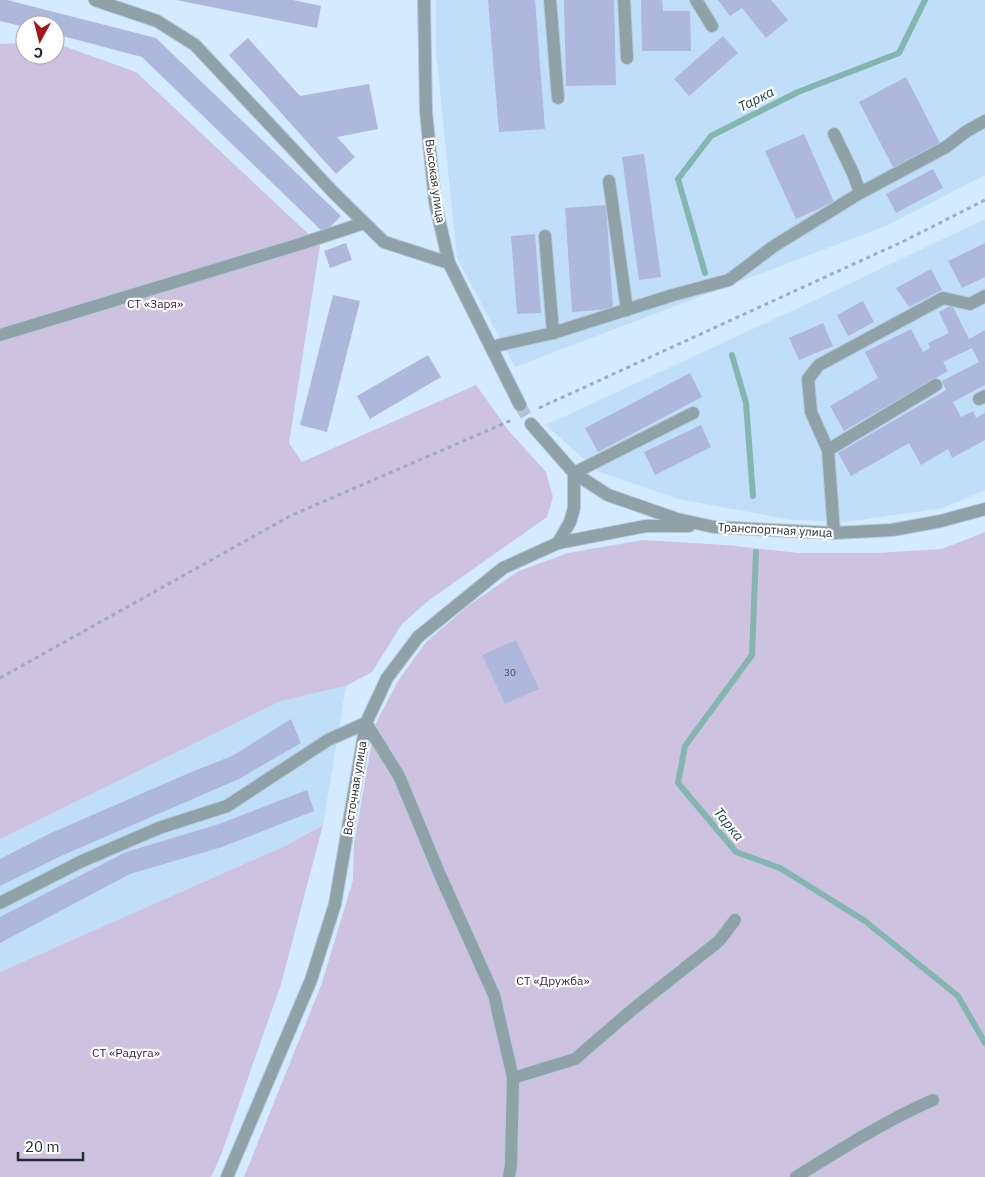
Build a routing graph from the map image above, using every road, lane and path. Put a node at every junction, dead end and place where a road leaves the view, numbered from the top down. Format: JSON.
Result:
{"nodes":[{"id":1,"x":95,"y":0,"type":"edge"},
{"id":2,"x":424,"y":0,"type":"edge"},
{"id":3,"x":550,"y":0,"type":"edge"},
{"id":4,"x":624,"y":0,"type":"edge"},
{"id":5,"x":696,"y":0,"type":"edge"},
{"id":6,"x":712,"y":26,"type":"dead end"},
{"id":7,"x":627,"y":58,"type":"dead end"},
{"id":8,"x":558,"y":98,"type":"dead end"},
{"id":9,"x":985,"y":121,"type":"edge"},
{"id":10,"x":834,"y":134,"type":"dead end"},
{"id":11,"x":609,"y":181,"type":"dead end"},
{"id":12,"x":860,"y":193,"type":"junction"},
{"id":13,"x":985,"y":200,"type":"edge"},
{"id":14,"x":364,"y":223,"type":"junction"},
{"id":15,"x":546,"y":236,"type":"dead end"},
{"id":16,"x":449,"y":262,"type":"junction"},
{"id":17,"x":985,"y":296,"type":"edge"},
{"id":18,"x":627,"y":310,"type":"junction"},
{"id":19,"x":553,"y":333,"type":"junction"},
{"id":20,"x":0,"y":335,"type":"edge"},
{"id":21,"x":491,"y":347,"type":"junction"},
{"id":22,"x":936,"y":385,"type":"dead end"},
{"id":23,"x":538,"y":409,"type":"dead end"},
{"id":24,"x":520,"y":411,"type":"joint"},
{"id":25,"x":692,"y":414,"type":"dead end"},
{"id":26,"x":531,"y":424,"type":"tunnel mouth"},
{"id":27,"x":828,"y":450,"type":"junction"},
{"id":28,"x":574,"y":473,"type":"junction"},
{"id":29,"x":985,"y":509,"type":"edge"},
{"id":30,"x":714,"y":527,"type":"junction"},
{"id":31,"x":834,"y":534,"type":"junction"},
{"id":32,"x":558,"y":543,"type":"junction"},
{"id":33,"x":0,"y":678,"type":"edge"},
{"id":34,"x":366,"y":723,"type":"junction"},
{"id":35,"x":0,"y":903,"type":"edge"},
{"id":36,"x":734,"y":920,"type":"dead end"},
{"id":37,"x":513,"y":1078,"type":"junction"},
{"id":38,"x":933,"y":1100,"type":"dead end"},
{"id":39,"x":227,"y":1177,"type":"edge"},
{"id":40,"x":509,"y":1177,"type":"edge"},
{"id":41,"x":796,"y":1177,"type":"edge"}],
"edges":[{"from":1,"to":14,"type":"street"},
{"from":2,"to":16,"type":"street","name":"Высокая улица"},
{"from":3,"to":8,"type":"street"},
{"from":4,"to":7,"type":"street"},
{"from":5,"to":6,"type":"street"},
{"from":9,"to":12,"type":"street"},
{"from":10,"to":12,"type":"street"},
{"from":11,"to":18,"type":"street"},
{"from":12,"to":18,"type":"street"},
{"from":13,"to":23,"type":"path"},
{"from":14,"to":16,"type":"street"},
{"from":14,"to":20,"type":"street"},
{"from":15,"to":19,"type":"street"},
{"from":16,"to":21,"type":"street","name":"Высокая улица"},
{"from":17,"to":27,"type":"street"},
{"from":18,"to":19,"type":"street"},
{"from":19,"to":21,"type":"street"},
{"from":21,"to":24,"type":"street","name":"Высокая улица"},
{"from":22,"to":27,"type":"street"},
{"from":24,"to":33,"type":"path"},
{"from":25,"to":28,"type":"street"},
{"from":26,"to":28,"type":"street"},
{"from":27,"to":31,"type":"street"},
{"from":28,"to":30,"type":"street","name":"Транспортная улица"},
{"from":28,"to":32,"type":"street"},
{"from":29,"to":31,"type":"street","name":"Транспортная улица"},
{"from":30,"to":31,"type":"street","name":"Транспортная улица"},
{"from":30,"to":32,"type":"street","name":"Восточная улица"},
{"from":32,"to":34,"type":"street","name":"Восточная улица"},
{"from":34,"to":35,"type":"street"},
{"from":34,"to":37,"type":"street"},
{"from":34,"to":39,"type":"street","name":"Восточная улица"},
{"from":36,"to":37,"type":"street"},
{"from":37,"to":40,"type":"street"},
{"from":38,"to":41,"type":"street"}]}
